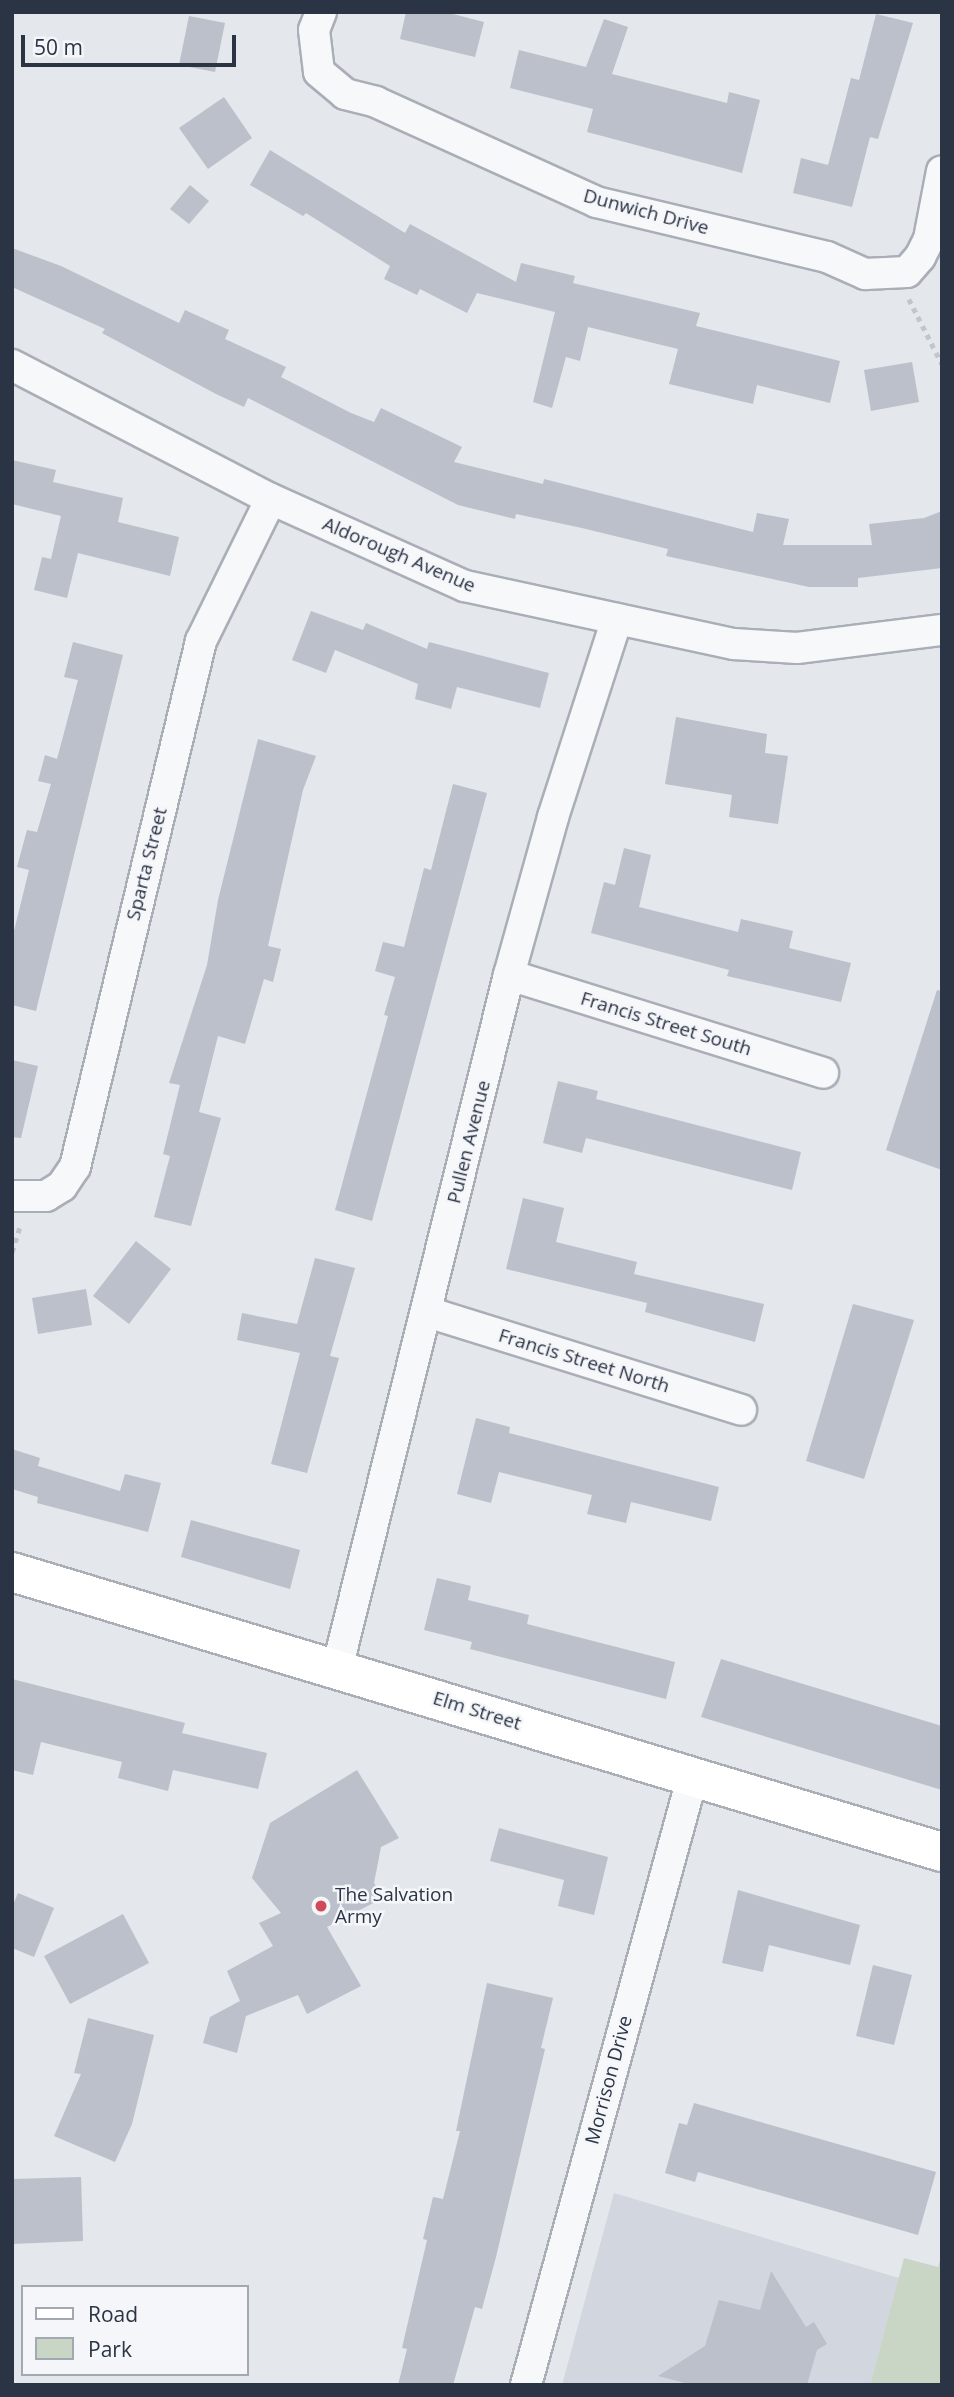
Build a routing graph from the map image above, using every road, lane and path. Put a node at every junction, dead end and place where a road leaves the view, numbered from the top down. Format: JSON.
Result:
{"nodes":[{"id":1,"x":321,"y":12,"type":"edge"},
{"id":2,"x":942,"y":171,"type":"edge"},
{"id":3,"x":896,"y":274,"type":"junction"},
{"id":4,"x":942,"y":364,"type":"edge"},
{"id":5,"x":12,"y":365,"type":"edge"},
{"id":6,"x":271,"y":499,"type":"junction"},
{"id":7,"x":617,"y":619,"type":"junction"},
{"id":8,"x":942,"y":630,"type":"edge"},
{"id":9,"x":509,"y":975,"type":"junction"},
{"id":10,"x":823,"y":1073,"type":"dead end"},
{"id":11,"x":12,"y":1196,"type":"edge"},
{"id":12,"x":20,"y":1225,"type":"dead end"},
{"id":13,"x":12,"y":1252,"type":"edge"},
{"id":14,"x":427,"y":1312,"type":"junction"},
{"id":15,"x":741,"y":1410,"type":"dead end"},
{"id":16,"x":12,"y":1572,"type":"edge"},
{"id":17,"x":337,"y":1669,"type":"junction"},
{"id":18,"x":693,"y":1776,"type":"junction"},
{"id":19,"x":942,"y":1852,"type":"edge"},
{"id":20,"x":526,"y":2385,"type":"edge"}],
"edges":[{"from":1,"to":3,"type":"street","name":"Dunwich Drive"},
{"from":2,"to":3,"type":"street"},
{"from":3,"to":4,"type":"path"},
{"from":5,"to":6,"type":"street","name":"Aldorough Avenue"},
{"from":6,"to":7,"type":"street","name":"Aldorough Avenue"},
{"from":6,"to":11,"type":"street","name":"Sparta Street"},
{"from":7,"to":8,"type":"street","name":"Aldorough Avenue"},
{"from":7,"to":9,"type":"street","name":"Pullen Avenue"},
{"from":9,"to":10,"type":"street","name":"Francis Street South"},
{"from":9,"to":14,"type":"street","name":"Pullen Avenue"},
{"from":12,"to":13,"type":"path"},
{"from":14,"to":15,"type":"street","name":"Francis Street North"},
{"from":14,"to":17,"type":"street","name":"Pullen Avenue"},
{"from":16,"to":17,"type":"main road","name":"Elm Street"},
{"from":17,"to":18,"type":"main road","name":"Elm Street"},
{"from":18,"to":19,"type":"main road","name":"Elm Street"},
{"from":18,"to":20,"type":"street","name":"Morrison Drive"}]}
